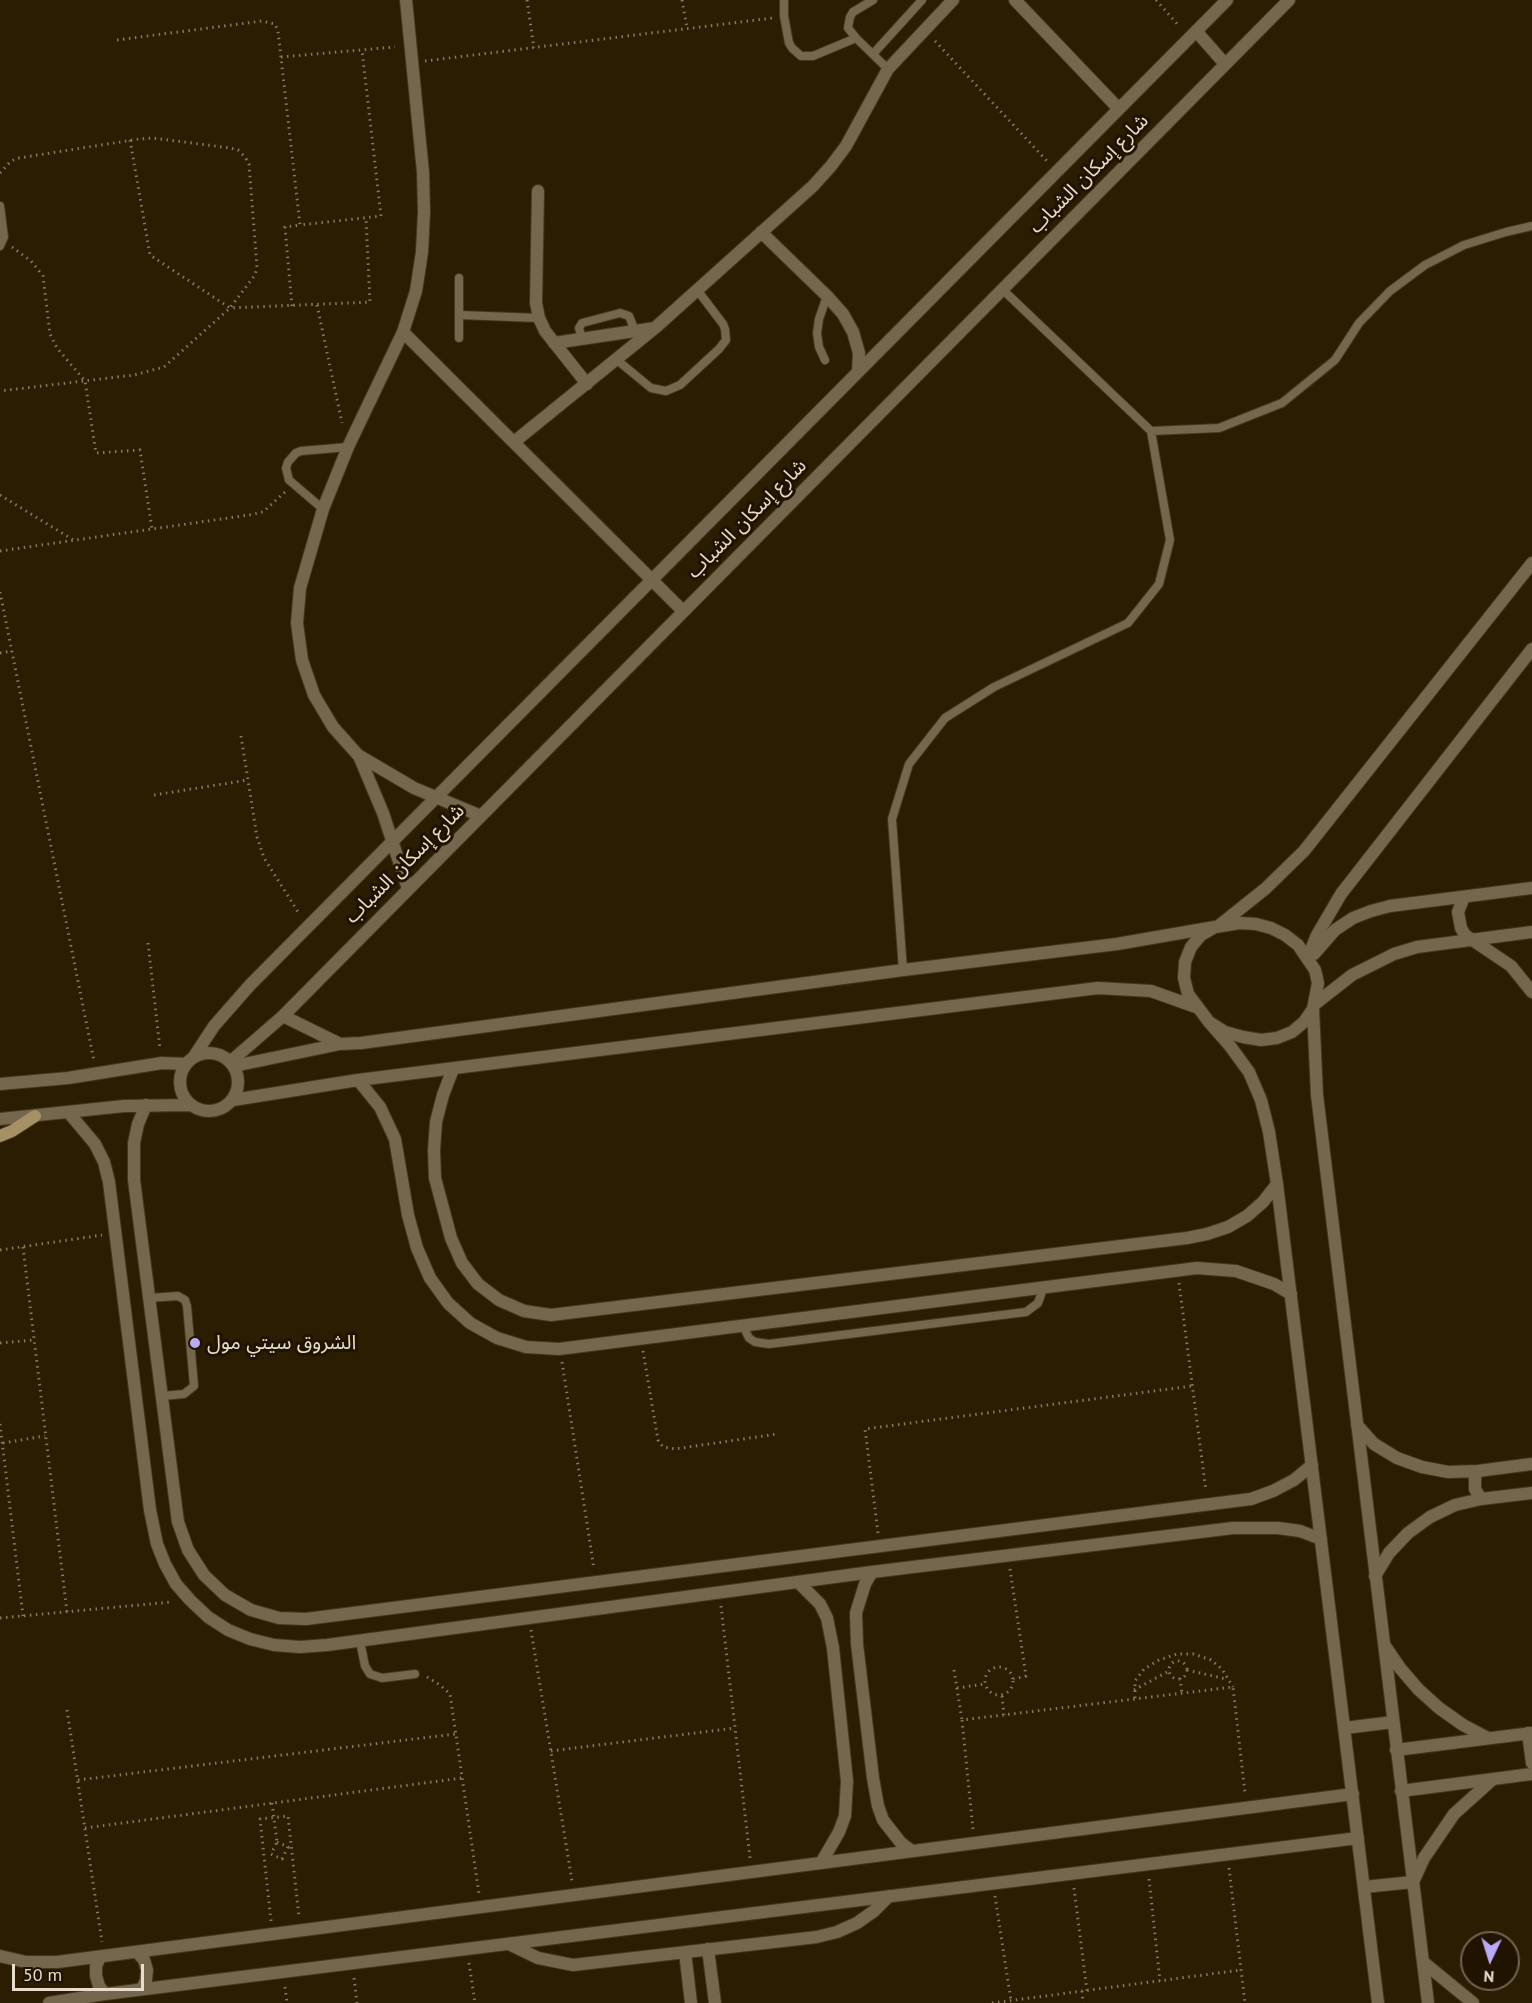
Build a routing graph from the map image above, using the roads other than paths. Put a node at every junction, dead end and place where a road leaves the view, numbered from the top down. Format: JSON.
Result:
{"nodes":[{"id":1,"x":406,"y":0,"type":"edge"},
{"id":2,"x":784,"y":0,"type":"edge"},
{"id":3,"x":873,"y":0,"type":"edge"},
{"id":4,"x":922,"y":0,"type":"edge"},
{"id":5,"x":954,"y":0,"type":"edge"},
{"id":6,"x":1014,"y":0,"type":"edge"},
{"id":7,"x":1227,"y":0,"type":"edge"},
{"id":8,"x":1288,"y":0,"type":"edge"},
{"id":9,"x":1193,"y":34,"type":"junction"},
{"id":10,"x":856,"y":38,"type":"junction"},
{"id":11,"x":873,"y":54,"type":"junction"},
{"id":12,"x":1225,"y":64,"type":"junction"},
{"id":13,"x":888,"y":69,"type":"junction"},
{"id":14,"x":1119,"y":109,"type":"junction"},
{"id":15,"x":538,"y":191,"type":"dead end"},
{"id":16,"x":0,"y":206,"type":"edge"},
{"id":17,"x":1532,"y":226,"type":"edge"},
{"id":18,"x":761,"y":232,"type":"junction"},
{"id":19,"x":2,"y":244,"type":"edge"},
{"id":20,"x":459,"y":278,"type":"dead end"},
{"id":21,"x":1002,"y":289,"type":"junction"},
{"id":22,"x":698,"y":291,"type":"junction"},
{"id":23,"x":827,"y":296,"type":"junction"},
{"id":24,"x":459,"y":315,"type":"junction"},
{"id":25,"x":539,"y":318,"type":"junction"},
{"id":26,"x":656,"y":327,"type":"junction"},
{"id":27,"x":635,"y":331,"type":"junction"},
{"id":28,"x":403,"y":332,"type":"junction"},
{"id":29,"x":459,"y":338,"type":"dead end"},
{"id":30,"x":582,"y":339,"type":"junction"},
{"id":31,"x":554,"y":343,"type":"junction"},
{"id":32,"x":617,"y":360,"type":"junction"},
{"id":33,"x":825,"y":360,"type":"dead end"},
{"id":34,"x":858,"y":372,"type":"junction"},
{"id":35,"x":587,"y":384,"type":"junction"},
{"id":36,"x":1151,"y":431,"type":"junction"},
{"id":37,"x":514,"y":442,"type":"junction"},
{"id":38,"x":348,"y":447,"type":"junction"},
{"id":39,"x":323,"y":509,"type":"junction"},
{"id":40,"x":1532,"y":563,"type":"edge"},
{"id":41,"x":652,"y":579,"type":"junction"},
{"id":42,"x":683,"y":611,"type":"junction"},
{"id":43,"x":1532,"y":649,"type":"edge"},
{"id":44,"x":1532,"y":667,"type":"edge"},
{"id":45,"x":1511,"y":677,"type":"junction"},
{"id":46,"x":358,"y":755,"type":"junction"},
{"id":47,"x":436,"y":797,"type":"junction"},
{"id":48,"x":481,"y":816,"type":"junction"},
{"id":49,"x":392,"y":841,"type":"junction"},
{"id":50,"x":1532,"y":888,"type":"edge"},
{"id":51,"x":408,"y":889,"type":"junction"},
{"id":52,"x":1464,"y":897,"type":"junction"},
{"id":53,"x":1218,"y":926,"type":"junction"},
{"id":54,"x":1532,"y":932,"type":"edge"},
{"id":55,"x":1472,"y":940,"type":"junction"},
{"id":56,"x":1309,"y":958,"type":"junction"},
{"id":57,"x":903,"y":970,"type":"junction"},
{"id":58,"x":1532,"y":992,"type":"edge"},
{"id":59,"x":1314,"y":1006,"type":"junction"},
{"id":60,"x":1196,"y":1007,"type":"junction"},
{"id":61,"x":283,"y":1016,"type":"junction"},
{"id":62,"x":1209,"y":1022,"type":"junction"},
{"id":63,"x":340,"y":1044,"type":"junction"},
{"id":64,"x":189,"y":1061,"type":"junction"},
{"id":65,"x":232,"y":1064,"type":"junction"},
{"id":66,"x":453,"y":1069,"type":"junction"},
{"id":67,"x":358,"y":1080,"type":"junction"},
{"id":68,"x":0,"y":1084,"type":"edge"},
{"id":69,"x":233,"y":1100,"type":"junction"},
{"id":70,"x":146,"y":1105,"type":"junction"},
{"id":71,"x":191,"y":1106,"type":"junction"},
{"id":72,"x":69,"y":1113,"type":"junction"},
{"id":73,"x":35,"y":1116,"type":"junction"},
{"id":74,"x":0,"y":1119,"type":"edge"},
{"id":75,"x":0,"y":1136,"type":"edge"},
{"id":76,"x":1277,"y":1184,"type":"junction"},
{"id":77,"x":1043,"y":1289,"type":"junction"},
{"id":78,"x":1291,"y":1294,"type":"junction"},
{"id":79,"x":149,"y":1298,"type":"junction"},
{"id":80,"x":743,"y":1326,"type":"junction"},
{"id":81,"x":162,"y":1396,"type":"junction"},
{"id":82,"x":1357,"y":1425,"type":"junction"},
{"id":83,"x":1532,"y":1464,"type":"edge"},
{"id":84,"x":1312,"y":1465,"type":"junction"},
{"id":85,"x":1478,"y":1471,"type":"junction"},
{"id":86,"x":1532,"y":1493,"type":"edge"},
{"id":87,"x":1481,"y":1499,"type":"junction"},
{"id":88,"x":1321,"y":1539,"type":"junction"},
{"id":89,"x":872,"y":1572,"type":"junction"},
{"id":90,"x":1375,"y":1576,"type":"junction"},
{"id":91,"x":799,"y":1583,"type":"junction"},
{"id":92,"x":360,"y":1641,"type":"junction"},
{"id":93,"x":1384,"y":1644,"type":"junction"},
{"id":94,"x":415,"y":1674,"type":"road end"},
{"id":95,"x":1393,"y":1722,"type":"junction"},
{"id":96,"x":1345,"y":1728,"type":"junction"},
{"id":97,"x":1530,"y":1733,"type":"edge"},
{"id":98,"x":1488,"y":1738,"type":"junction"},
{"id":99,"x":1396,"y":1750,"type":"junction"},
{"id":100,"x":1532,"y":1763,"type":"edge"},
{"id":101,"x":1532,"y":1774,"type":"edge"},
{"id":102,"x":1493,"y":1779,"type":"junction"},
{"id":103,"x":1401,"y":1791,"type":"junction"},
{"id":104,"x":1353,"y":1794,"type":"junction"},
{"id":105,"x":1358,"y":1838,"type":"junction"},
{"id":106,"x":912,"y":1851,"type":"junction"},
{"id":107,"x":821,"y":1863,"type":"junction"},
{"id":108,"x":1413,"y":1882,"type":"junction"},
{"id":109,"x":1364,"y":1887,"type":"junction"},
{"id":110,"x":890,"y":1896,"type":"junction"},
{"id":111,"x":508,"y":1944,"type":"junction"},
{"id":112,"x":708,"y":1949,"type":"junction"},
{"id":113,"x":137,"y":1952,"type":"junction"},
{"id":114,"x":685,"y":1952,"type":"junction"},
{"id":115,"x":0,"y":1956,"type":"edge"},
{"id":116,"x":102,"y":1956,"type":"junction"},
{"id":117,"x":1423,"y":1962,"type":"junction"},
{"id":118,"x":142,"y":1989,"type":"junction"},
{"id":119,"x":105,"y":1994,"type":"junction"},
{"id":120,"x":49,"y":2003,"type":"edge"},
{"id":121,"x":692,"y":2003,"type":"edge"},
{"id":122,"x":715,"y":2003,"type":"edge"},
{"id":123,"x":1378,"y":2003,"type":"edge"},
{"id":124,"x":1428,"y":2003,"type":"edge"},
{"id":125,"x":1473,"y":2003,"type":"edge"}],
"edges":[{"from":1,"to":28,"type":"street"},
{"from":2,"to":10,"type":"lane"},
{"from":3,"to":10,"type":"lane"},
{"from":4,"to":11,"type":"lane"},
{"from":5,"to":13,"type":"street"},
{"from":6,"to":14,"type":"street"},
{"from":7,"to":9,"type":"street","name":"شارع إسكان الشباب"},
{"from":8,"to":12,"type":"street","name":"شارع إسكان الشباب"},
{"from":9,"to":12,"type":"street"},
{"from":9,"to":14,"type":"street","name":"شارع إسكان الشباب"},
{"from":10,"to":11,"type":"lane"},
{"from":11,"to":13,"type":"lane"},
{"from":12,"to":21,"type":"street","name":"شارع إسكان الشباب"},
{"from":13,"to":18,"type":"street"},
{"from":14,"to":34,"type":"street","name":"شارع إسكان الشباب"},
{"from":15,"to":25,"type":"street"},
{"from":16,"to":19,"type":"lane"},
{"from":17,"to":36,"type":"lane"},
{"from":18,"to":22,"type":"street"},
{"from":18,"to":23,"type":"street"},
{"from":20,"to":24,"type":"lane"},
{"from":21,"to":36,"type":"lane"},
{"from":21,"to":42,"type":"street","name":"شارع إسكان الشباب"},
{"from":22,"to":26,"type":"street"},
{"from":22,"to":32,"type":"lane"},
{"from":23,"to":33,"type":"lane"},
{"from":23,"to":34,"type":"street"},
{"from":24,"to":25,"type":"lane"},
{"from":24,"to":29,"type":"lane"},
{"from":25,"to":31,"type":"street"},
{"from":26,"to":27,"type":"street"},
{"from":26,"to":32,"type":"street"},
{"from":27,"to":30,"type":"street"},
{"from":27,"to":30,"type":"lane"},
{"from":28,"to":37,"type":"street"},
{"from":28,"to":38,"type":"street"},
{"from":30,"to":31,"type":"street"},
{"from":31,"to":35,"type":"street"},
{"from":32,"to":35,"type":"street"},
{"from":34,"to":41,"type":"street","name":"شارع إسكان الشباب"},
{"from":35,"to":37,"type":"street"},
{"from":36,"to":57,"type":"lane"},
{"from":37,"to":41,"type":"street"},
{"from":38,"to":39,"type":"street"},
{"from":38,"to":39,"type":"lane"},
{"from":39,"to":46,"type":"street"},
{"from":40,"to":53,"type":"street"},
{"from":41,"to":42,"type":"street"},
{"from":41,"to":47,"type":"street","name":"شارع إسكان الشباب"},
{"from":42,"to":48,"type":"street","name":"شارع إسكان الشباب"},
{"from":43,"to":45,"type":"street"},
{"from":44,"to":45,"type":"street"},
{"from":45,"to":56,"type":"street"},
{"from":46,"to":47,"type":"street"},
{"from":46,"to":49,"type":"street"},
{"from":47,"to":48,"type":"street"},
{"from":47,"to":49,"type":"street","name":"شارع إسكان الشباب"},
{"from":48,"to":51,"type":"street","name":"شارع إسكان الشباب"},
{"from":49,"to":51,"type":"street"},
{"from":49,"to":64,"type":"street","name":"شارع إسكان الشباب"},
{"from":50,"to":52,"type":"street"},
{"from":51,"to":61,"type":"street","name":"شارع إسكان الشباب"},
{"from":52,"to":55,"type":"street"},
{"from":52,"to":56,"type":"street"},
{"from":53,"to":56,"type":"street"},
{"from":53,"to":57,"type":"street"},
{"from":53,"to":60,"type":"street"},
{"from":54,"to":55,"type":"street"},
{"from":55,"to":58,"type":"street"},
{"from":55,"to":59,"type":"street"},
{"from":56,"to":59,"type":"street"},
{"from":57,"to":63,"type":"street"},
{"from":59,"to":62,"type":"street"},
{"from":59,"to":82,"type":"street"},
{"from":60,"to":62,"type":"street"},
{"from":60,"to":66,"type":"street"},
{"from":61,"to":63,"type":"street"},
{"from":61,"to":65,"type":"street","name":"شارع إسكان الشباب"},
{"from":62,"to":76,"type":"street"},
{"from":63,"to":65,"type":"street"},
{"from":64,"to":65,"type":"street"},
{"from":64,"to":68,"type":"street"},
{"from":64,"to":71,"type":"street"},
{"from":65,"to":69,"type":"street"},
{"from":66,"to":67,"type":"street"},
{"from":66,"to":76,"type":"street"},
{"from":67,"to":69,"type":"street"},
{"from":67,"to":80,"type":"street"},
{"from":69,"to":71,"type":"street"},
{"from":70,"to":71,"type":"street"},
{"from":70,"to":72,"type":"street"},
{"from":70,"to":79,"type":"street"},
{"from":72,"to":73,"type":"street"},
{"from":72,"to":92,"type":"street"},
{"from":73,"to":74,"type":"street"},
{"from":73,"to":75,"type":"street"},
{"from":76,"to":78,"type":"street"},
{"from":77,"to":78,"type":"street"},
{"from":77,"to":80,"type":"street"},
{"from":77,"to":80,"type":"lane"},
{"from":78,"to":84,"type":"street"},
{"from":79,"to":81,"type":"street"},
{"from":79,"to":81,"type":"lane"},
{"from":81,"to":84,"type":"street"},
{"from":82,"to":85,"type":"street"},
{"from":82,"to":90,"type":"street"},
{"from":83,"to":85,"type":"street"},
{"from":84,"to":88,"type":"street"},
{"from":85,"to":87,"type":"street"},
{"from":86,"to":87,"type":"street"},
{"from":87,"to":90,"type":"street"},
{"from":88,"to":89,"type":"street"},
{"from":88,"to":96,"type":"street"},
{"from":89,"to":91,"type":"street"},
{"from":89,"to":106,"type":"street"},
{"from":90,"to":93,"type":"street"},
{"from":91,"to":92,"type":"street"},
{"from":91,"to":107,"type":"street"},
{"from":92,"to":94,"type":"lane"},
{"from":93,"to":95,"type":"street"},
{"from":93,"to":98,"type":"street"},
{"from":95,"to":96,"type":"street"},
{"from":95,"to":99,"type":"street"},
{"from":96,"to":104,"type":"street"},
{"from":97,"to":98,"type":"street"},
{"from":97,"to":100,"type":"street"},
{"from":98,"to":99,"type":"street"},
{"from":99,"to":103,"type":"street"},
{"from":101,"to":102,"type":"street"},
{"from":102,"to":103,"type":"street"},
{"from":102,"to":108,"type":"street"},
{"from":103,"to":108,"type":"street"},
{"from":104,"to":105,"type":"street"},
{"from":104,"to":106,"type":"street"},
{"from":105,"to":109,"type":"street"},
{"from":105,"to":110,"type":"street"},
{"from":106,"to":107,"type":"street"},
{"from":107,"to":113,"type":"street"},
{"from":108,"to":109,"type":"street"},
{"from":108,"to":117,"type":"street"},
{"from":109,"to":123,"type":"street"},
{"from":110,"to":111,"type":"street"},
{"from":110,"to":112,"type":"street"},
{"from":111,"to":114,"type":"street"},
{"from":111,"to":118,"type":"street"},
{"from":112,"to":114,"type":"street"},
{"from":112,"to":122,"type":"street"},
{"from":113,"to":116,"type":"street"},
{"from":113,"to":118,"type":"street"},
{"from":114,"to":121,"type":"street"},
{"from":115,"to":116,"type":"street"},
{"from":116,"to":119,"type":"street"},
{"from":117,"to":124,"type":"street"},
{"from":117,"to":125,"type":"street"},
{"from":118,"to":119,"type":"street"},
{"from":119,"to":120,"type":"street"}]}
